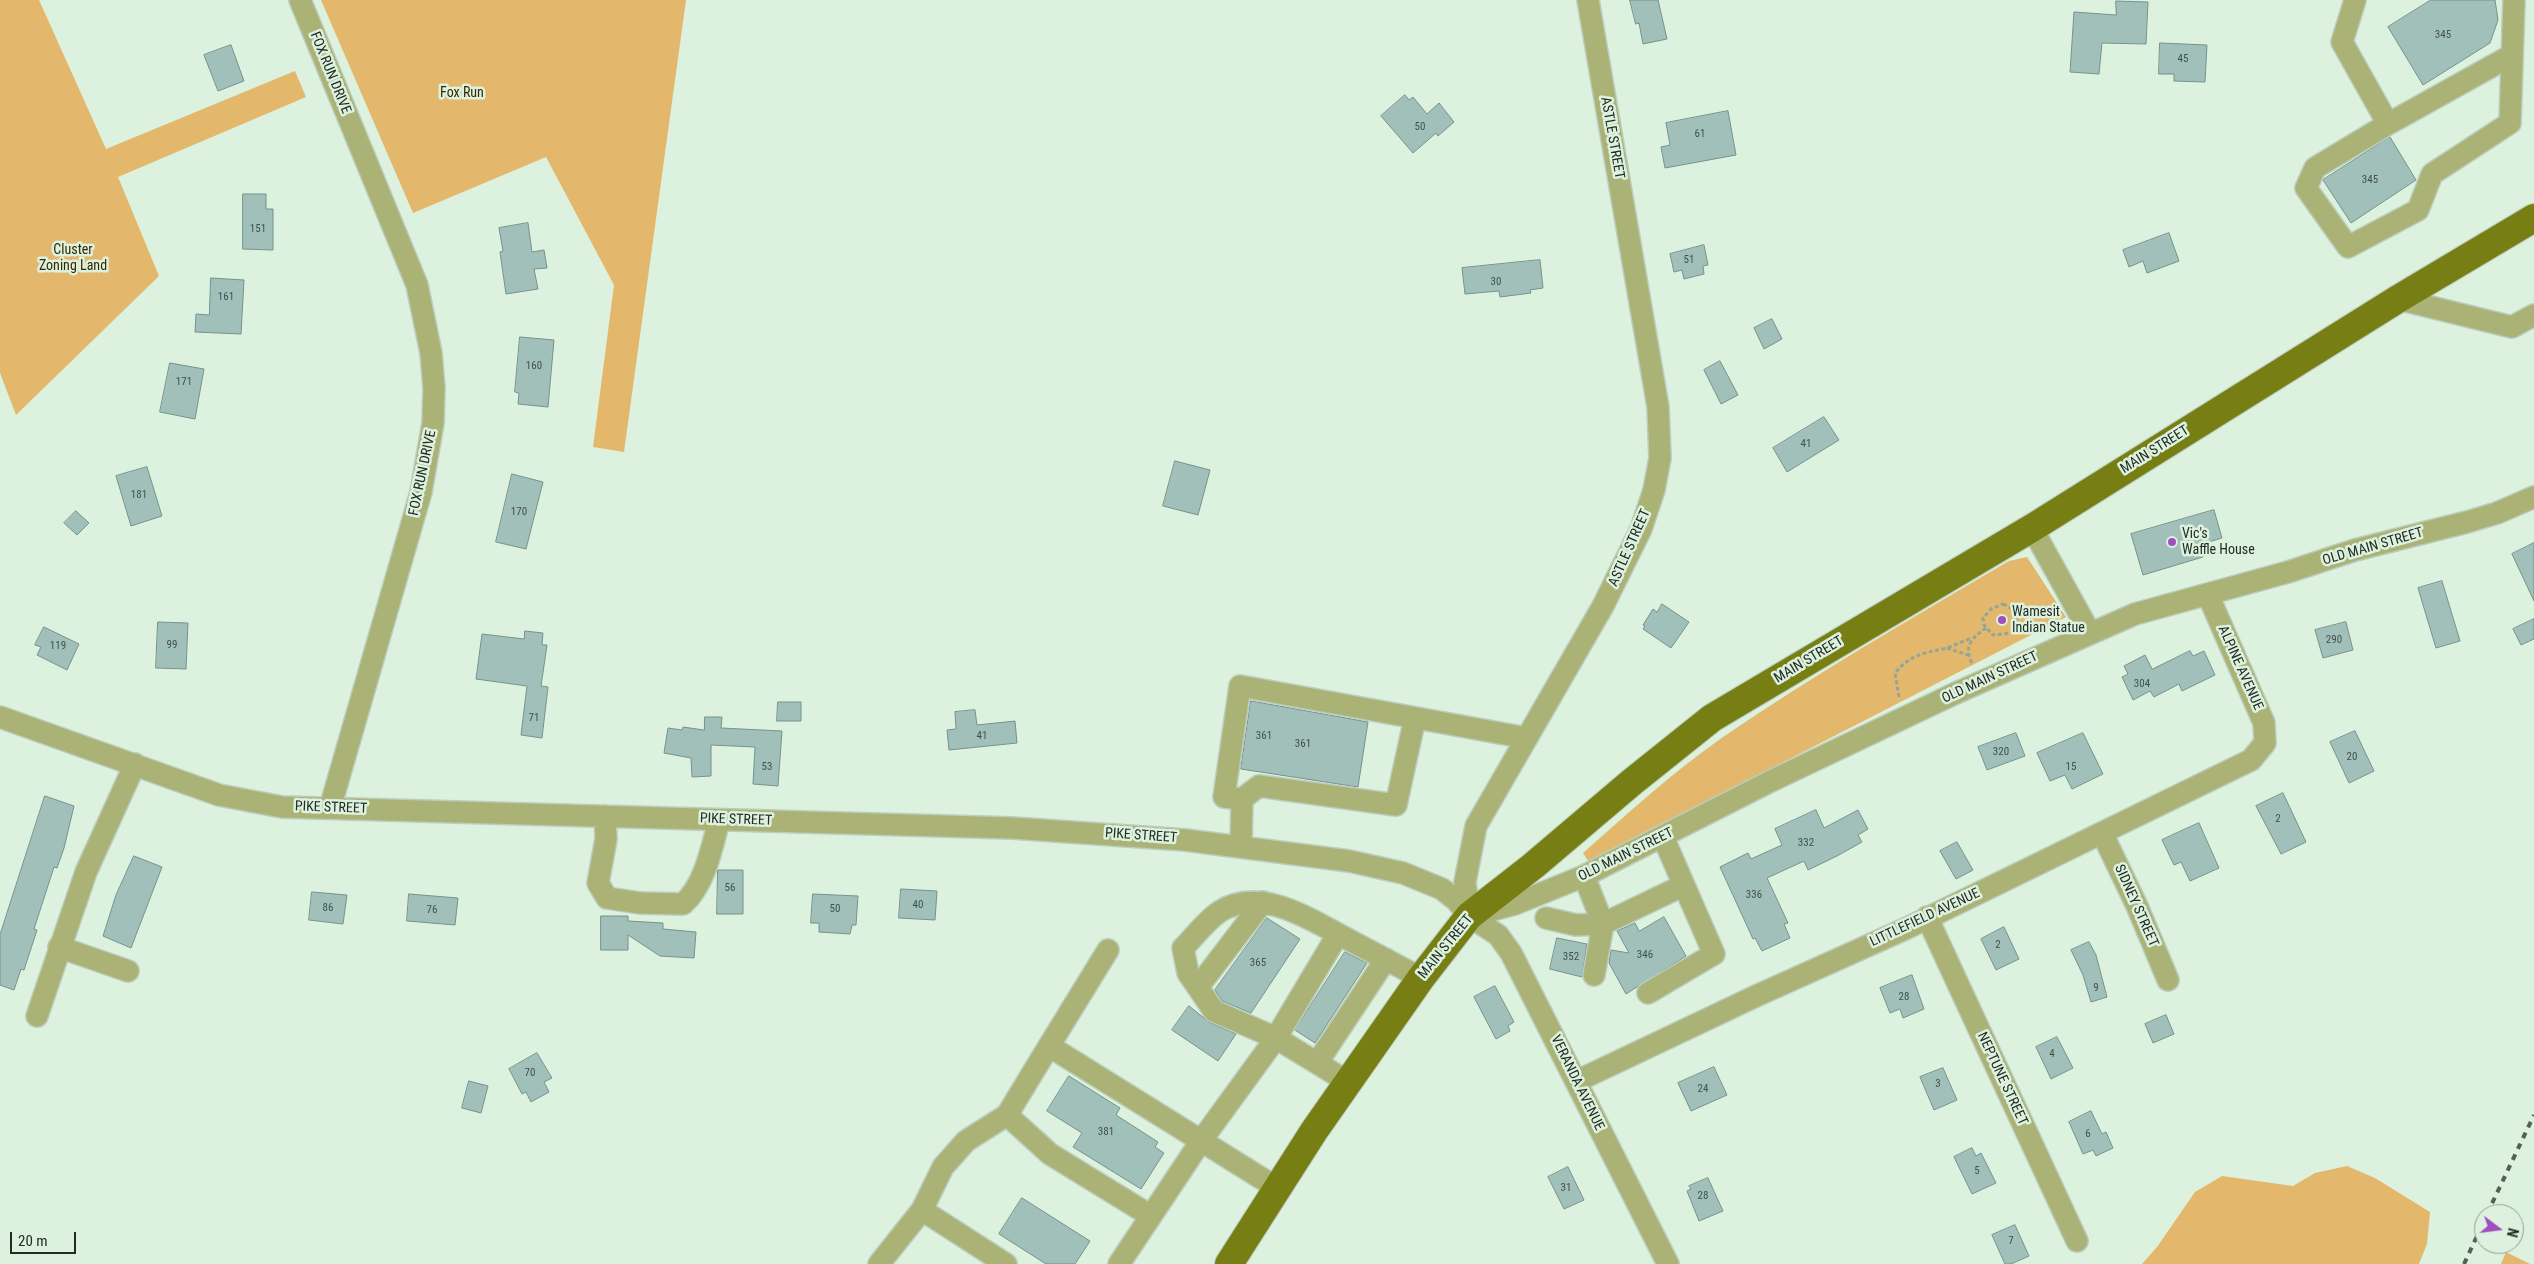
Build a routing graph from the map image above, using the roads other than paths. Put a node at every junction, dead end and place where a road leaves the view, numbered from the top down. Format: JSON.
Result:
{"nodes":[{"id":1,"x":300,"y":0,"type":"edge"},
{"id":2,"x":1588,"y":0,"type":"edge"},
{"id":3,"x":2355,"y":0,"type":"edge"},
{"id":4,"x":2514,"y":0,"type":"edge"},
{"id":5,"x":2512,"y":55,"type":"junction"},
{"id":6,"x":2388,"y":124,"type":"junction"},
{"id":7,"x":2534,"y":218,"type":"edge"},
{"id":8,"x":2398,"y":299,"type":"junction"},
{"id":9,"x":2534,"y":315,"type":"edge"},
{"id":10,"x":2534,"y":497,"type":"edge"},
{"id":11,"x":2032,"y":528,"type":"junction"},
{"id":12,"x":2208,"y":595,"type":"junction"},
{"id":13,"x":2090,"y":633,"type":"junction"},
{"id":14,"x":0,"y":717,"type":"edge"},
{"id":15,"x":1415,"y":718,"type":"junction"},
{"id":16,"x":1527,"y":738,"type":"junction"},
{"id":17,"x":2265,"y":743,"type":"joint"},
{"id":18,"x":135,"y":764,"type":"junction"},
{"id":19,"x":1242,"y":799,"type":"junction"},
{"id":20,"x":330,"y":808,"type":"junction"},
{"id":21,"x":605,"y":816,"type":"junction"},
{"id":22,"x":719,"y":820,"type":"junction"},
{"id":23,"x":2102,"y":833,"type":"junction"},
{"id":24,"x":1663,"y":837,"type":"junction"},
{"id":25,"x":1241,"y":847,"type":"junction"},
{"id":26,"x":1584,"y":876,"type":"junction"},
{"id":27,"x":1684,"y":885,"type":"junction"},
{"id":28,"x":1263,"y":902,"type":"junction"},
{"id":29,"x":1469,"y":916,"type":"junction"},
{"id":30,"x":1926,"y":917,"type":"junction"},
{"id":31,"x":1546,"y":918,"type":"dead end"},
{"id":32,"x":1603,"y":924,"type":"junction"},
{"id":33,"x":1338,"y":934,"type":"junction"},
{"id":34,"x":59,"y":947,"type":"junction"},
{"id":35,"x":1108,"y":950,"type":"dead end"},
{"id":36,"x":1386,"y":959,"type":"junction"},
{"id":37,"x":128,"y":970,"type":"dead end"},
{"id":38,"x":1594,"y":975,"type":"dead end"},
{"id":39,"x":1421,"y":978,"type":"junction"},
{"id":40,"x":2168,"y":980,"type":"dead end"},
{"id":41,"x":1198,"y":987,"type":"junction"},
{"id":42,"x":1648,"y":993,"type":"dead end"},
{"id":43,"x":37,"y":1016,"type":"dead end"},
{"id":44,"x":1276,"y":1038,"type":"junction"},
{"id":45,"x":1049,"y":1046,"type":"junction"},
{"id":46,"x":1317,"y":1063,"type":"junction"},
{"id":47,"x":1578,"y":1081,"type":"junction"},
{"id":48,"x":1348,"y":1082,"type":"junction"},
{"id":49,"x":1007,"y":1115,"type":"junction"},
{"id":50,"x":1201,"y":1141,"type":"junction"},
{"id":51,"x":1277,"y":1188,"type":"junction"},
{"id":52,"x":922,"y":1210,"type":"junction"},
{"id":53,"x":1151,"y":1216,"type":"junction"},
{"id":54,"x":2077,"y":1240,"type":"dead end"},
{"id":55,"x":879,"y":1264,"type":"edge"},
{"id":56,"x":1006,"y":1264,"type":"edge"},
{"id":57,"x":1119,"y":1264,"type":"edge"},
{"id":58,"x":1229,"y":1264,"type":"edge"},
{"id":59,"x":1668,"y":1264,"type":"edge"}],
"edges":[{"from":1,"to":20,"type":"street","name":"FOX RUN DRIVE"},
{"from":2,"to":16,"type":"street","name":"ASTLE STREET"},
{"from":3,"to":6,"type":"street"},
{"from":4,"to":5,"type":"street"},
{"from":5,"to":6,"type":"street"},
{"from":5,"to":6,"type":"street"},
{"from":7,"to":8,"type":"main road","name":"MAIN STREET"},
{"from":8,"to":9,"type":"street"},
{"from":8,"to":11,"type":"main road","name":"MAIN STREET"},
{"from":10,"to":12,"type":"street","name":"OLD MAIN STREET"},
{"from":11,"to":13,"type":"street"},
{"from":11,"to":29,"type":"main road","name":"MAIN STREET"},
{"from":12,"to":13,"type":"street","name":"OLD MAIN STREET"},
{"from":12,"to":17,"type":"street","name":"ALPINE AVENUE"},
{"from":13,"to":24,"type":"street","name":"OLD MAIN STREET"},
{"from":14,"to":18,"type":"street","name":"PIKE STREET"},
{"from":15,"to":16,"type":"street"},
{"from":15,"to":19,"type":"street"},
{"from":15,"to":19,"type":"street"},
{"from":16,"to":29,"type":"street","name":"ASTLE STREET"},
{"from":17,"to":23,"type":"street","name":"LITTLEFIELD AVENUE"},
{"from":18,"to":20,"type":"street","name":"PIKE STREET"},
{"from":18,"to":34,"type":"street"},
{"from":19,"to":25,"type":"street"},
{"from":20,"to":21,"type":"street","name":"PIKE STREET"},
{"from":21,"to":22,"type":"street","name":"PIKE STREET"},
{"from":21,"to":22,"type":"street"},
{"from":22,"to":25,"type":"street","name":"PIKE STREET"},
{"from":23,"to":30,"type":"street","name":"LITTLEFIELD AVENUE"},
{"from":23,"to":40,"type":"street","name":"SIDNEY STREET"},
{"from":24,"to":26,"type":"street","name":"OLD MAIN STREET"},
{"from":24,"to":27,"type":"street"},
{"from":25,"to":29,"type":"street","name":"PIKE STREET"},
{"from":26,"to":29,"type":"street","name":"OLD MAIN STREET"},
{"from":26,"to":32,"type":"street"},
{"from":27,"to":32,"type":"street"},
{"from":27,"to":42,"type":"street"},
{"from":28,"to":33,"type":"street"},
{"from":28,"to":41,"type":"street"},
{"from":28,"to":41,"type":"street"},
{"from":29,"to":39,"type":"main road","name":"MAIN STREET"},
{"from":29,"to":47,"type":"street","name":"VERANDA AVENUE"},
{"from":30,"to":47,"type":"street","name":"LITTLEFIELD AVENUE"},
{"from":30,"to":54,"type":"street","name":"NEPTUNE STREET"},
{"from":31,"to":32,"type":"street"},
{"from":32,"to":38,"type":"street"},
{"from":33,"to":36,"type":"street"},
{"from":33,"to":44,"type":"street"},
{"from":34,"to":37,"type":"street"},
{"from":34,"to":43,"type":"street"},
{"from":35,"to":45,"type":"street"},
{"from":36,"to":39,"type":"street"},
{"from":36,"to":46,"type":"street"},
{"from":39,"to":48,"type":"main road","name":"MAIN STREET"},
{"from":41,"to":44,"type":"street"},
{"from":44,"to":46,"type":"street"},
{"from":44,"to":50,"type":"street"},
{"from":45,"to":49,"type":"street"},
{"from":45,"to":50,"type":"street"},
{"from":46,"to":48,"type":"street"},
{"from":47,"to":59,"type":"street","name":"VERANDA AVENUE"},
{"from":48,"to":51,"type":"main road","name":"MAIN STREET"},
{"from":49,"to":52,"type":"street"},
{"from":49,"to":53,"type":"street"},
{"from":50,"to":51,"type":"street"},
{"from":50,"to":53,"type":"street"},
{"from":51,"to":58,"type":"main road","name":"MAIN STREET"},
{"from":52,"to":55,"type":"street"},
{"from":52,"to":56,"type":"street"},
{"from":53,"to":57,"type":"street"}]}
